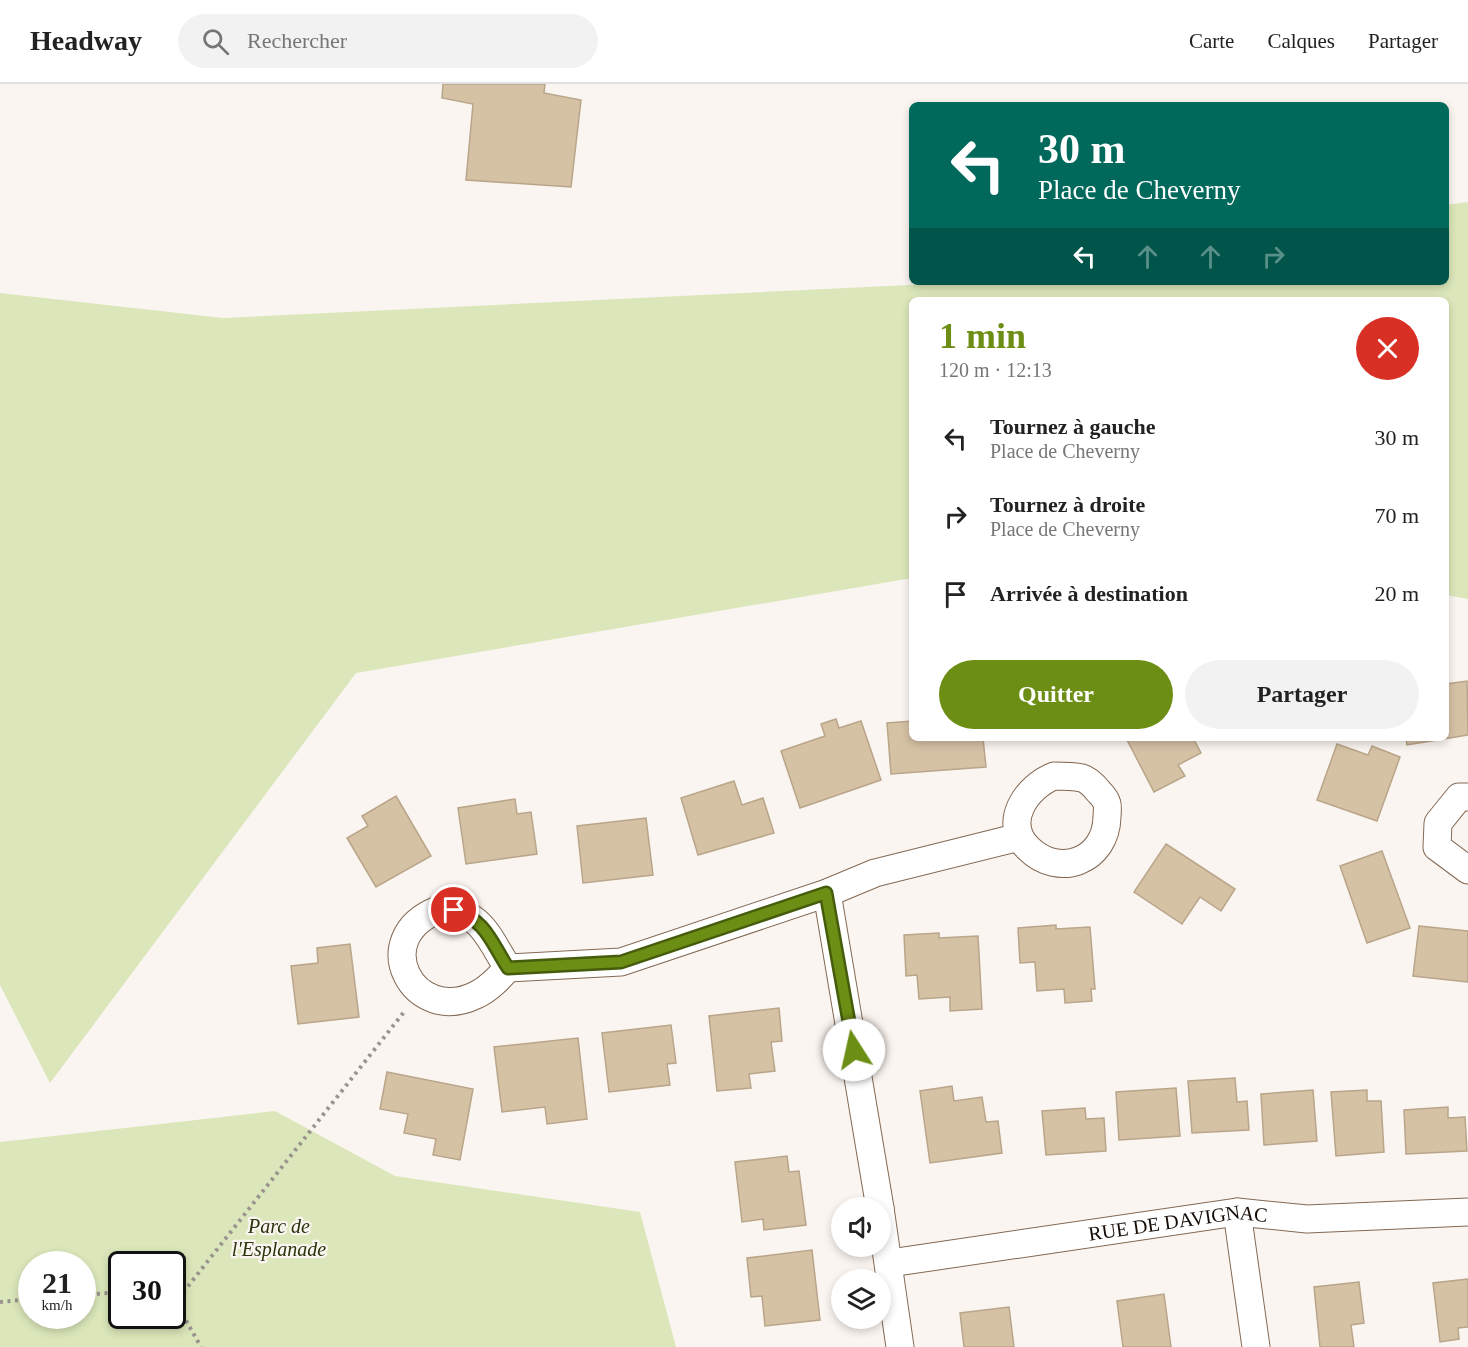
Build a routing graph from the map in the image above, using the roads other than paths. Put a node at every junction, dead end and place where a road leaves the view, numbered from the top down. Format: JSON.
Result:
{"nodes":[{"id":1,"x":1468,"y":797,"type":"edge"},
{"id":2,"x":1019,"y":837,"type":"dead end"},
{"id":3,"x":1468,"y":870,"type":"edge"},
{"id":4,"x":826,"y":893,"type":"junction"},
{"id":5,"x":508,"y":968,"type":"dead end"},
{"id":6,"x":878,"y":1197,"type":"edge"},
{"id":7,"x":1237,"y":1212,"type":"junction"},
{"id":8,"x":1468,"y":1212,"type":"edge"},
{"id":9,"x":889,"y":1257,"type":"edge"},
{"id":10,"x":890,"y":1263,"type":"junction"},
{"id":11,"x":900,"y":1347,"type":"edge"},
{"id":12,"x":1256,"y":1347,"type":"edge"}],
"edges":[{"from":1,"to":3,"type":"street"},
{"from":2,"to":4,"type":"street"},
{"from":4,"to":5,"type":"street"},
{"from":4,"to":6,"type":"street"},
{"from":7,"to":8,"type":"street","name":"RUE DE DAVIGNAC"},
{"from":7,"to":10,"type":"street","name":"RUE DE DAVIGNAC"},
{"from":7,"to":12,"type":"street"},
{"from":9,"to":10,"type":"street"},
{"from":10,"to":11,"type":"street"}]}
